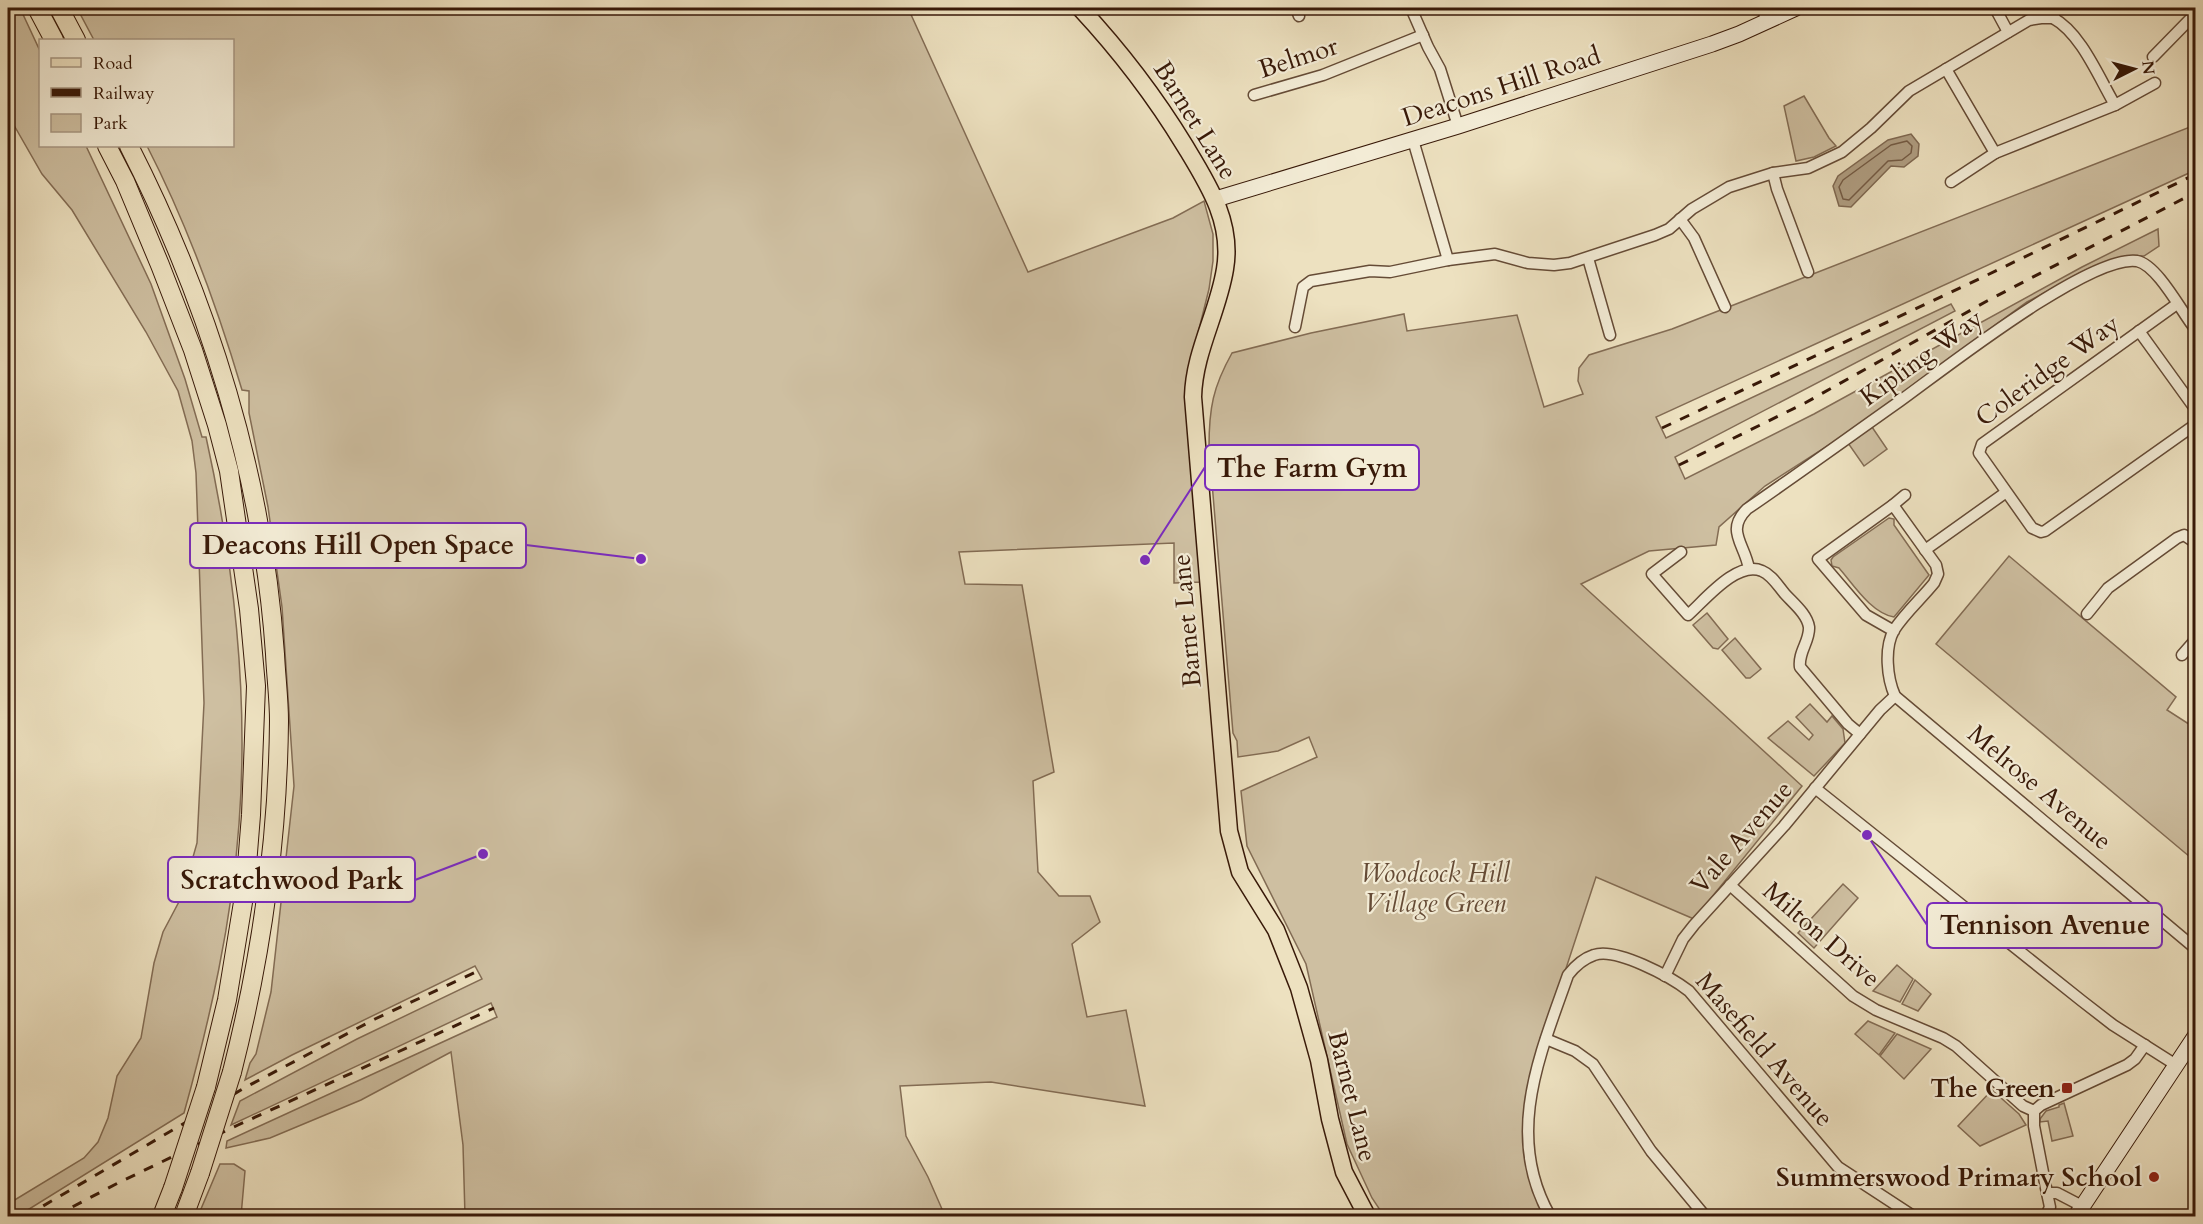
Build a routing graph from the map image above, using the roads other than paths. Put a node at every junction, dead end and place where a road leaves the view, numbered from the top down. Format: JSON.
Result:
{"nodes":[{"id":1,"x":37,"y":8,"type":"edge"},
{"id":2,"x":59,"y":8,"type":"edge"},
{"id":3,"x":1080,"y":8,"type":"edge"},
{"id":4,"x":1412,"y":8,"type":"edge"},
{"id":5,"x":1796,"y":8,"type":"edge"},
{"id":6,"x":1995,"y":8,"type":"edge"},
{"id":7,"x":2054,"y":13,"type":"edge"},
{"id":8,"x":2196,"y":13,"type":"edge"},
{"id":9,"x":1765,"y":14,"type":"edge"},
{"id":10,"x":2008,"y":32,"type":"junction"},
{"id":11,"x":1423,"y":35,"type":"junction"},
{"id":12,"x":53,"y":39,"type":"edge"},
{"id":13,"x":75,"y":39,"type":"edge"},
{"id":14,"x":2153,"y":57,"type":"dead end"},
{"id":15,"x":1946,"y":69,"type":"junction"},
{"id":16,"x":2155,"y":83,"type":"dead end"},
{"id":17,"x":1254,"y":95,"type":"dead end"},
{"id":18,"x":2115,"y":105,"type":"junction"},
{"id":19,"x":1458,"y":126,"type":"junction"},
{"id":20,"x":1413,"y":140,"type":"junction"},
{"id":21,"x":108,"y":147,"type":"edge"},
{"id":22,"x":130,"y":147,"type":"edge"},
{"id":23,"x":1995,"y":153,"type":"junction"},
{"id":24,"x":1773,"y":173,"type":"junction"},
{"id":25,"x":1951,"y":182,"type":"dead end"},
{"id":26,"x":1216,"y":199,"type":"junction"},
{"id":27,"x":1680,"y":219,"type":"junction"},
{"id":28,"x":1588,"y":258,"type":"junction"},
{"id":29,"x":1448,"y":260,"type":"junction"},
{"id":30,"x":1808,"y":272,"type":"dead end"},
{"id":31,"x":2177,"y":304,"type":"junction"},
{"id":32,"x":1725,"y":307,"type":"dead end"},
{"id":33,"x":2193,"y":326,"type":"dead end"},
{"id":34,"x":1295,"y":327,"type":"dead end"},
{"id":35,"x":2139,"y":332,"type":"junction"},
{"id":36,"x":1610,"y":335,"type":"dead end"},
{"id":37,"x":2196,"y":410,"type":"edge"},
{"id":38,"x":2196,"y":424,"type":"edge"},
{"id":39,"x":2006,"y":493,"type":"junction"},
{"id":40,"x":1905,"y":495,"type":"dead end"},
{"id":41,"x":1893,"y":505,"type":"junction"},
{"id":42,"x":2196,"y":543,"type":"edge"},
{"id":43,"x":1925,"y":550,"type":"junction"},
{"id":44,"x":1681,"y":552,"type":"dead end"},
{"id":45,"x":1749,"y":569,"type":"junction"},
{"id":46,"x":2087,"y":614,"type":"dead end"},
{"id":47,"x":1894,"y":631,"type":"junction"},
{"id":48,"x":2196,"y":639,"type":"edge"},
{"id":49,"x":2182,"y":655,"type":"dead end"},
{"id":50,"x":1895,"y":696,"type":"junction"},
{"id":51,"x":1860,"y":734,"type":"junction"},
{"id":52,"x":1815,"y":788,"type":"junction"},
{"id":53,"x":1730,"y":885,"type":"junction"},
{"id":54,"x":2196,"y":949,"type":"edge"},
{"id":55,"x":1665,"y":976,"type":"junction"},
{"id":56,"x":2196,"y":1035,"type":"edge"},
{"id":57,"x":1546,"y":1039,"type":"junction"},
{"id":58,"x":2145,"y":1045,"type":"junction"},
{"id":59,"x":2176,"y":1065,"type":"junction"},
{"id":60,"x":2034,"y":1112,"type":"junction"},
{"id":61,"x":2048,"y":1193,"type":"junction"},
{"id":62,"x":2079,"y":1211,"type":"edge"},
{"id":63,"x":162,"y":1216,"type":"edge"},
{"id":64,"x":186,"y":1216,"type":"edge"},
{"id":65,"x":1368,"y":1216,"type":"edge"},
{"id":66,"x":1550,"y":1216,"type":"edge"},
{"id":67,"x":1705,"y":1216,"type":"edge"},
{"id":68,"x":1913,"y":1216,"type":"edge"},
{"id":69,"x":2046,"y":1216,"type":"edge"}],
"edges":[{"from":1,"to":12,"type":"highway"},
{"from":2,"to":13,"type":"highway"},
{"from":3,"to":26,"type":"main road","name":"Barnet Lane"},
{"from":4,"to":11,"type":"street"},
{"from":5,"to":9,"type":"street","name":"Deacons Hill Road"},
{"from":6,"to":10,"type":"street"},
{"from":7,"to":10,"type":"street"},
{"from":7,"to":18,"type":"street"},
{"from":8,"to":14,"type":"street"},
{"from":9,"to":19,"type":"street","name":"Deacons Hill Road"},
{"from":10,"to":15,"type":"street"},
{"from":11,"to":17,"type":"street","name":"Belmor"},
{"from":11,"to":19,"type":"street"},
{"from":15,"to":23,"type":"street"},
{"from":15,"to":24,"type":"street"},
{"from":16,"to":18,"type":"street"},
{"from":18,"to":23,"type":"street"},
{"from":19,"to":20,"type":"street","name":"Deacons Hill Road"},
{"from":20,"to":26,"type":"street","name":"Deacons Hill Road"},
{"from":20,"to":29,"type":"street"},
{"from":21,"to":63,"type":"highway","bridge":true},
{"from":22,"to":64,"type":"highway","bridge":true},
{"from":23,"to":25,"type":"street"},
{"from":24,"to":27,"type":"street"},
{"from":24,"to":30,"type":"street"},
{"from":26,"to":65,"type":"main road","name":"Barnet Lane"},
{"from":27,"to":28,"type":"street"},
{"from":27,"to":32,"type":"street"},
{"from":28,"to":29,"type":"street"},
{"from":28,"to":36,"type":"street"},
{"from":29,"to":34,"type":"street"},
{"from":31,"to":33,"type":"street"},
{"from":31,"to":35,"type":"street","name":"Coleridge Way"},
{"from":31,"to":45,"type":"street","name":"Kipling Way"},
{"from":35,"to":37,"type":"street"},
{"from":35,"to":39,"type":"street","name":"Coleridge Way"},
{"from":38,"to":39,"type":"street","name":"Coleridge Way"},
{"from":39,"to":43,"type":"street"},
{"from":40,"to":41,"type":"street"},
{"from":41,"to":43,"type":"street"},
{"from":41,"to":47,"type":"street"},
{"from":42,"to":46,"type":"street"},
{"from":43,"to":47,"type":"street"},
{"from":44,"to":45,"type":"street"},
{"from":45,"to":51,"type":"street"},
{"from":47,"to":50,"type":"street"},
{"from":48,"to":49,"type":"street"},
{"from":50,"to":51,"type":"street"},
{"from":50,"to":54,"type":"street","name":"Melrose Avenue"},
{"from":51,"to":52,"type":"street","name":"Vale Avenue"},
{"from":52,"to":53,"type":"street","name":"Vale Avenue"},
{"from":52,"to":58,"type":"street"},
{"from":53,"to":55,"type":"street","name":"Vale Avenue"},
{"from":53,"to":60,"type":"street","name":"Milton Drive"},
{"from":55,"to":57,"type":"street","name":"Masefield Avenue"},
{"from":55,"to":68,"type":"street","name":"Masefield Avenue"},
{"from":56,"to":59,"type":"street"},
{"from":57,"to":66,"type":"street","name":"Masefield Avenue"},
{"from":57,"to":67,"type":"street"},
{"from":58,"to":59,"type":"street"},
{"from":58,"to":60,"type":"street"},
{"from":59,"to":62,"type":"street"},
{"from":60,"to":61,"type":"street"},
{"from":61,"to":62,"type":"street"},
{"from":61,"to":69,"type":"street"}]}
